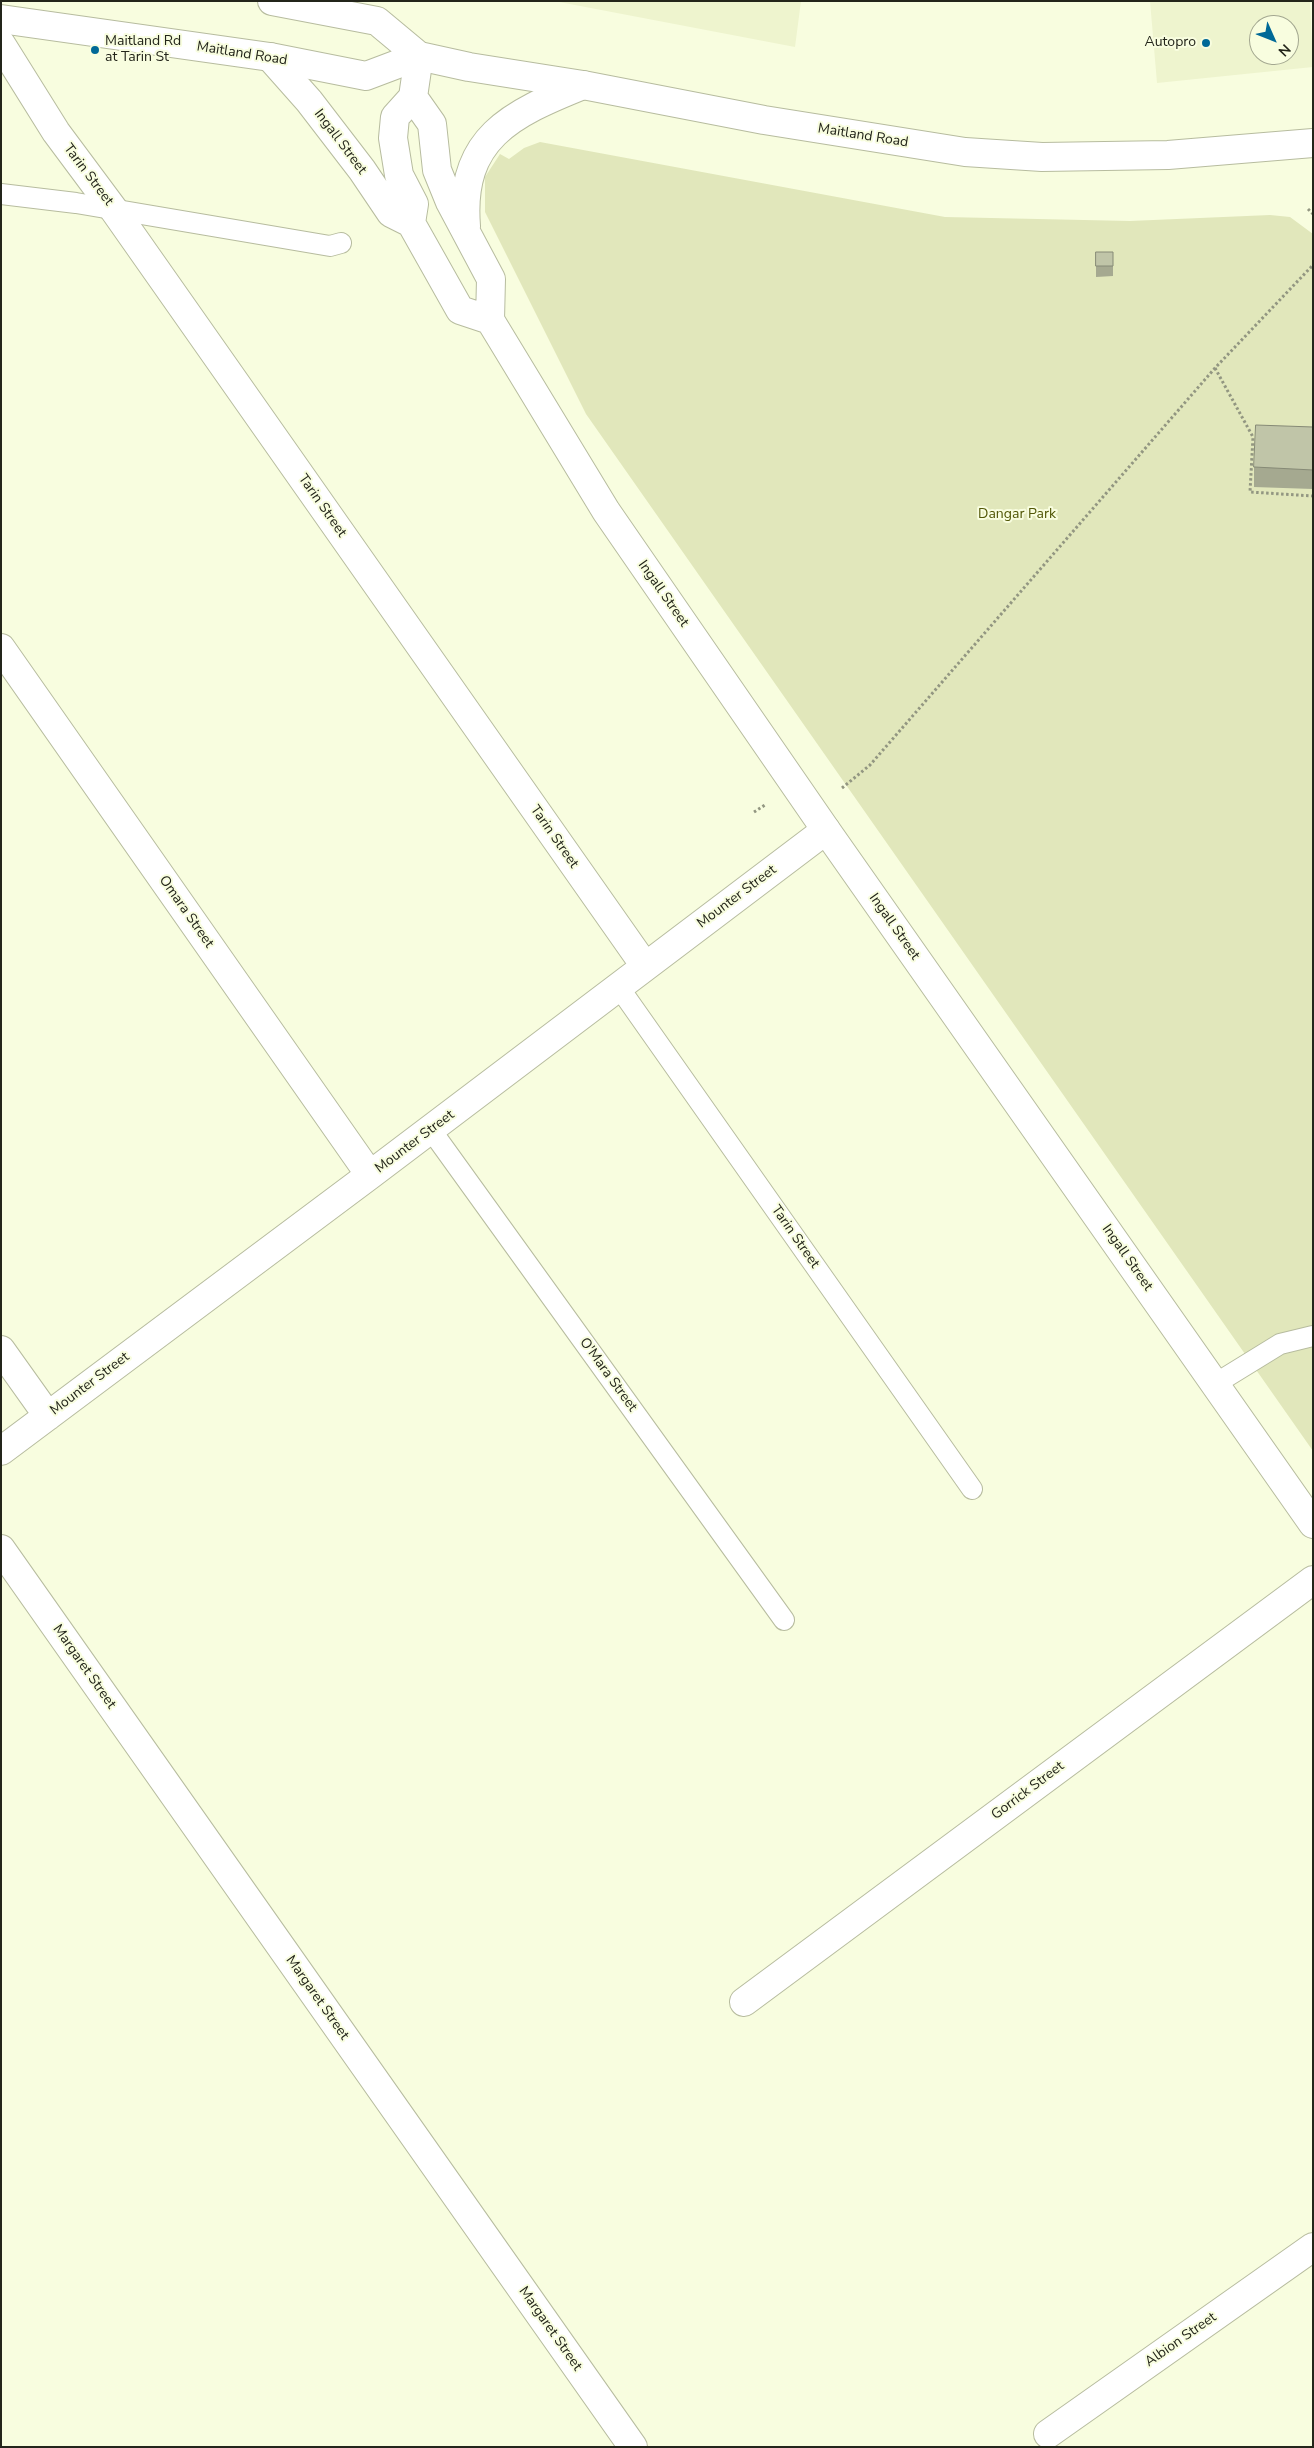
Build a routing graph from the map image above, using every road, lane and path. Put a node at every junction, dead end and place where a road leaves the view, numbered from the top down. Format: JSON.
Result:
{"nodes":[{"id":1,"x":272,"y":1,"type":"edge"},
{"id":2,"x":1,"y":19,"type":"edge"},
{"id":3,"x":1,"y":44,"type":"edge"},
{"id":4,"x":419,"y":56,"type":"junction"},
{"id":5,"x":270,"y":57,"type":"junction"},
{"id":6,"x":583,"y":85,"type":"junction"},
{"id":7,"x":413,"y":97,"type":"junction"},
{"id":8,"x":1313,"y":143,"type":"edge"},
{"id":9,"x":1,"y":194,"type":"edge"},
{"id":10,"x":1308,"y":209,"type":"dead end"},
{"id":11,"x":114,"y":210,"type":"junction"},
{"id":12,"x":1313,"y":214,"type":"edge"},
{"id":13,"x":412,"y":223,"type":"junction"},
{"id":14,"x":466,"y":235,"type":"junction"},
{"id":15,"x":341,"y":243,"type":"dead end"},
{"id":16,"x":1313,"y":265,"type":"edge"},
{"id":17,"x":490,"y":320,"type":"junction"},
{"id":18,"x":1215,"y":368,"type":"junction"},
{"id":19,"x":1254,"y":437,"type":"junction"},
{"id":20,"x":1263,"y":437,"type":"edge"},
{"id":21,"x":1313,"y":496,"type":"edge"},
{"id":22,"x":1,"y":648,"type":"edge"},
{"id":23,"x":842,"y":788,"type":"dead end"},
{"id":24,"x":765,"y":805,"type":"dead end"},
{"id":25,"x":754,"y":812,"type":"dead end"},
{"id":26,"x":826,"y":830,"type":"junction"},
{"id":27,"x":644,"y":966,"type":"junction"},
{"id":28,"x":618,"y":986,"type":"junction"},
{"id":29,"x":431,"y":1130,"type":"junction"},
{"id":30,"x":370,"y":1175,"type":"junction"},
{"id":31,"x":1313,"y":1336,"type":"edge"},
{"id":32,"x":1,"y":1350,"type":"edge"},
{"id":33,"x":1215,"y":1384,"type":"junction"},
{"id":34,"x":48,"y":1416,"type":"junction"},
{"id":35,"x":1,"y":1451,"type":"edge"},
{"id":36,"x":972,"y":1489,"type":"dead end"},
{"id":37,"x":1313,"y":1524,"type":"edge"},
{"id":38,"x":1,"y":1549,"type":"edge"},
{"id":39,"x":1313,"y":1580,"type":"edge"},
{"id":40,"x":784,"y":1620,"type":"dead end"},
{"id":41,"x":744,"y":2002,"type":"dead end"},
{"id":42,"x":1313,"y":2247,"type":"edge"},
{"id":43,"x":1048,"y":2434,"type":"dead end"},
{"id":44,"x":633,"y":2447,"type":"edge"}],
"edges":[{"from":1,"to":4,"type":"street","name":"Maitland Road"},
{"from":2,"to":5,"type":"street","name":"Maitland Road"},
{"from":3,"to":11,"type":"street","name":"Tarin Street"},
{"from":4,"to":5,"type":"street","name":"Maitland Road"},
{"from":4,"to":6,"type":"street","name":"Maitland Road"},
{"from":4,"to":7,"type":"street"},
{"from":5,"to":13,"type":"street","name":"Ingall Street"},
{"from":6,"to":8,"type":"street","name":"Maitland Road"},
{"from":6,"to":14,"type":"street"},
{"from":7,"to":13,"type":"street"},
{"from":7,"to":14,"type":"street"},
{"from":9,"to":11,"type":"lane"},
{"from":10,"to":12,"type":"path"},
{"from":11,"to":15,"type":"lane"},
{"from":11,"to":27,"type":"street","name":"Tarin Street"},
{"from":13,"to":17,"type":"street"},
{"from":14,"to":17,"type":"street"},
{"from":16,"to":18,"type":"path"},
{"from":17,"to":26,"type":"street","name":"Ingall Street"},
{"from":18,"to":19,"type":"path"},
{"from":18,"to":23,"type":"path"},
{"from":19,"to":20,"type":"path"},
{"from":19,"to":21,"type":"path"},
{"from":22,"to":30,"type":"street","name":"Omara Street"},
{"from":24,"to":25,"type":"path"},
{"from":26,"to":27,"type":"street","name":"Mounter Street"},
{"from":26,"to":33,"type":"street","name":"Ingall Street"},
{"from":27,"to":28,"type":"street","name":"Mounter Street"},
{"from":28,"to":29,"type":"street","name":"Mounter Street"},
{"from":28,"to":36,"type":"lane","name":"Tarin Street"},
{"from":29,"to":30,"type":"street","name":"Mounter Street"},
{"from":29,"to":40,"type":"lane","name":"O'Mara Street"},
{"from":30,"to":34,"type":"street","name":"Mounter Street"},
{"from":31,"to":33,"type":"lane"},
{"from":32,"to":34,"type":"street"},
{"from":33,"to":37,"type":"street","name":"Ingall Street"},
{"from":34,"to":35,"type":"street","name":"Mounter Street"},
{"from":38,"to":44,"type":"street","name":"Margaret Street"},
{"from":39,"to":41,"type":"street","name":"Gorrick Street"},
{"from":42,"to":43,"type":"street","name":"Albion Street"}]}
